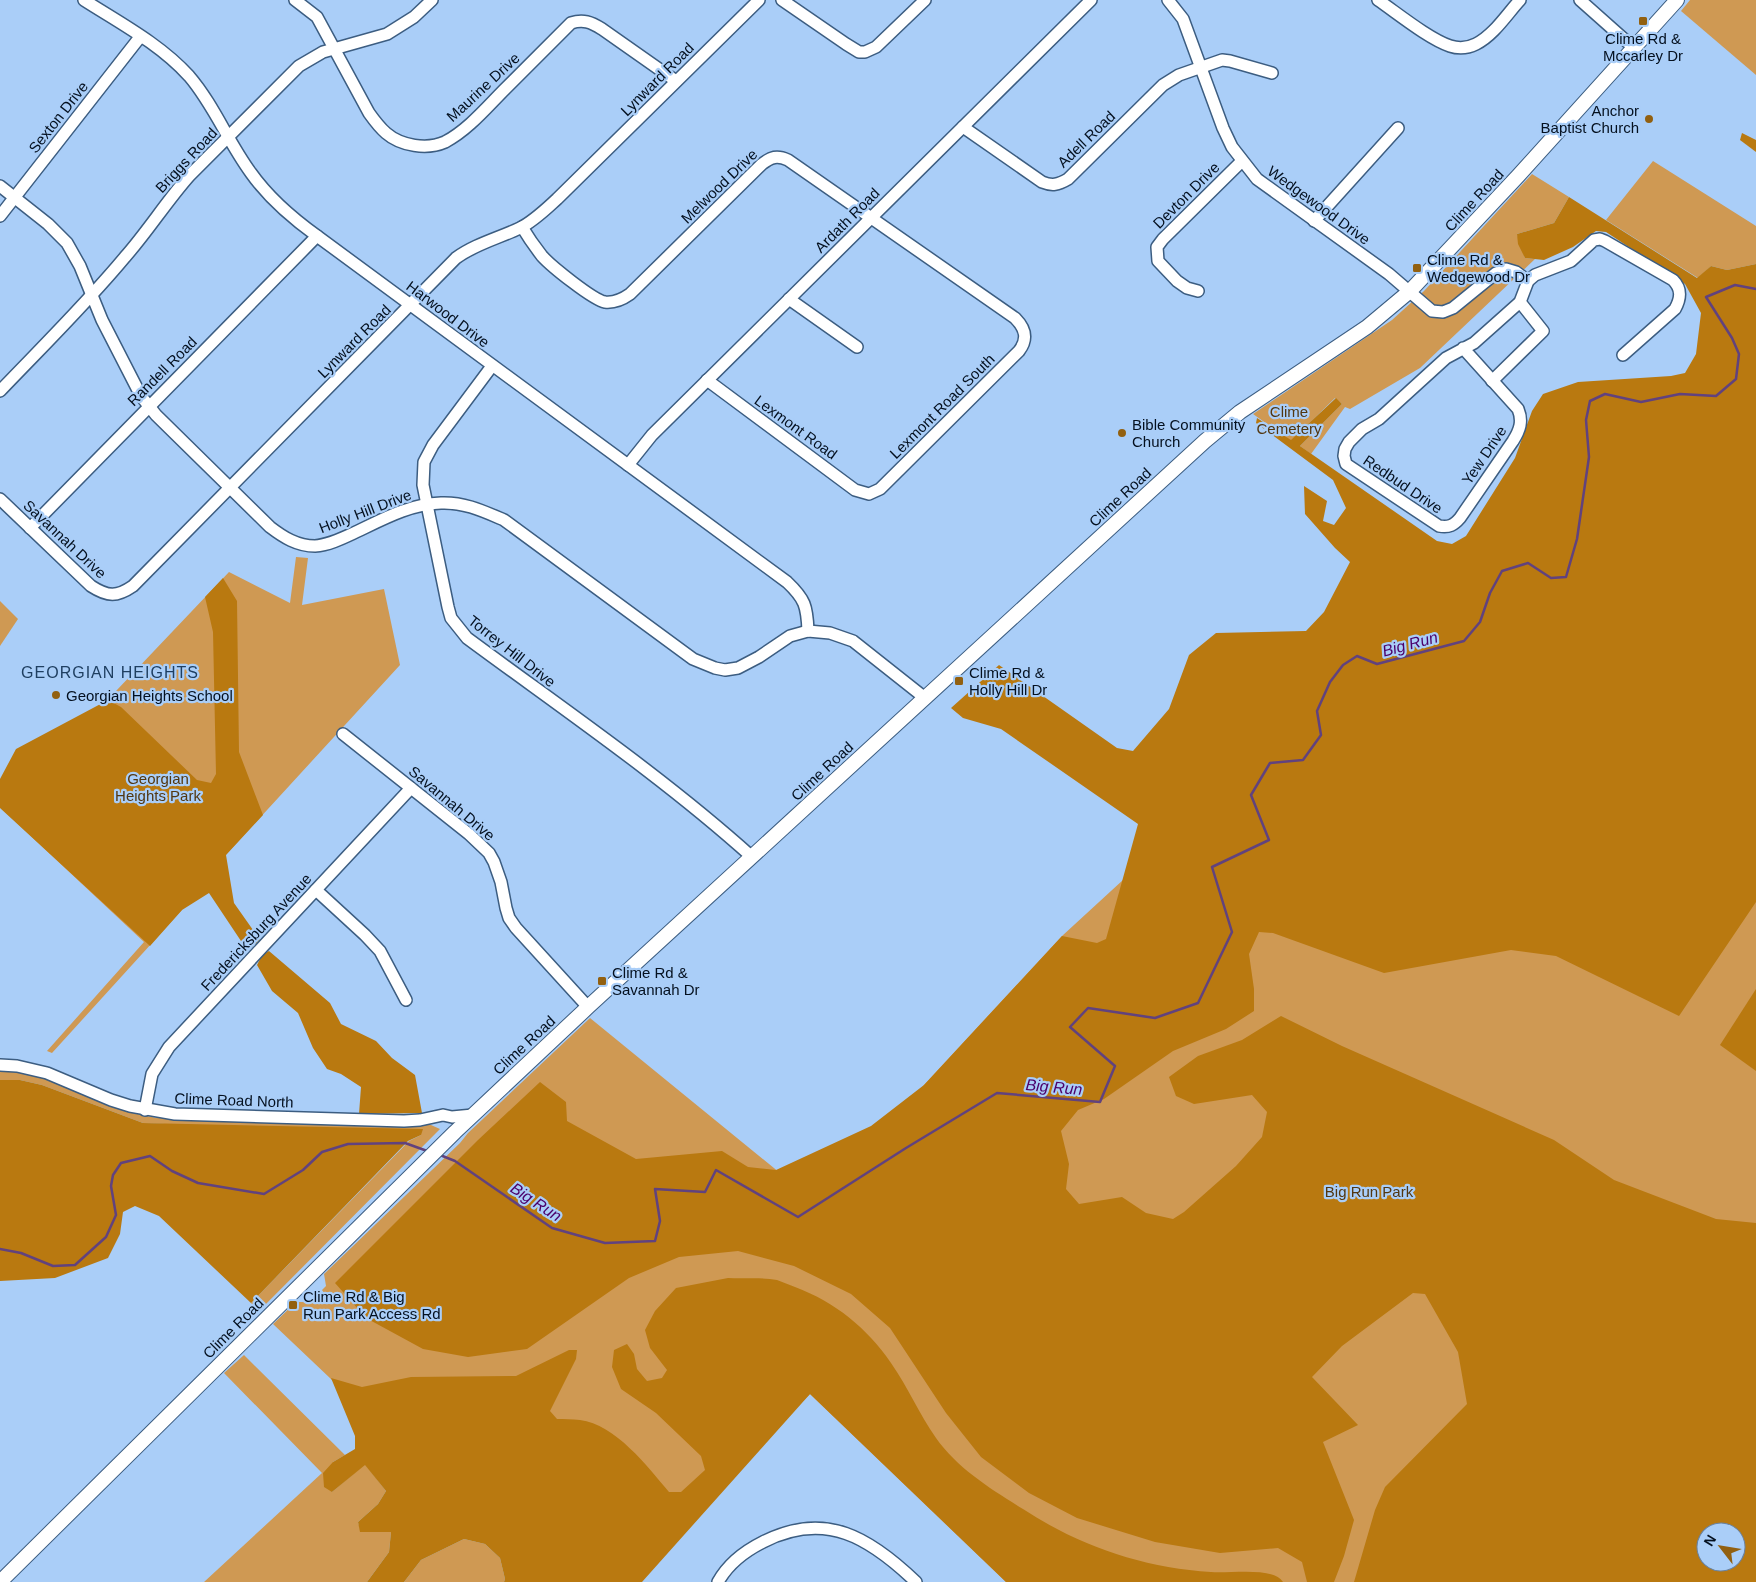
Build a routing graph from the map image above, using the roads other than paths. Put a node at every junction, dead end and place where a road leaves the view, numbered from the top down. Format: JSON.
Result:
{"nodes":[{"id":1,"x":84,"y":0,"type":"edge"},
{"id":2,"x":295,"y":0,"type":"edge"},
{"id":3,"x":432,"y":0,"type":"edge"},
{"id":4,"x":759,"y":0,"type":"edge"},
{"id":5,"x":782,"y":0,"type":"edge"},
{"id":6,"x":925,"y":0,"type":"edge"},
{"id":7,"x":1091,"y":0,"type":"edge"},
{"id":8,"x":1378,"y":0,"type":"edge"},
{"id":9,"x":1520,"y":0,"type":"edge"},
{"id":10,"x":1580,"y":0,"type":"edge"},
{"id":11,"x":1677,"y":0,"type":"edge"},
{"id":12,"x":1171,"y":1,"type":"edge"},
{"id":13,"x":140,"y":37,"type":"junction"},
{"id":14,"x":1634,"y":48,"type":"junction"},
{"id":15,"x":334,"y":49,"type":"junction"},
{"id":16,"x":1201,"y":67,"type":"junction"},
{"id":17,"x":1272,"y":73,"type":"dead end"},
{"id":18,"x":676,"y":81,"type":"junction"},
{"id":19,"x":963,"y":127,"type":"junction"},
{"id":20,"x":1398,"y":128,"type":"dead end"},
{"id":21,"x":229,"y":136,"type":"junction"},
{"id":22,"x":1242,"y":161,"type":"junction"},
{"id":23,"x":0,"y":186,"type":"edge"},
{"id":24,"x":14,"y":198,"type":"junction"},
{"id":25,"x":0,"y":216,"type":"edge"},
{"id":26,"x":871,"y":218,"type":"junction"},
{"id":27,"x":1314,"y":220,"type":"junction"},
{"id":28,"x":522,"y":227,"type":"junction"},
{"id":29,"x":317,"y":236,"type":"junction"},
{"id":30,"x":1528,"y":281,"type":"junction"},
{"id":31,"x":1198,"y":291,"type":"dead end"},
{"id":32,"x":1410,"y":291,"type":"junction"},
{"id":33,"x":91,"y":294,"type":"junction"},
{"id":34,"x":789,"y":299,"type":"junction"},
{"id":35,"x":1520,"y":302,"type":"junction"},
{"id":36,"x":411,"y":304,"type":"junction"},
{"id":37,"x":1025,"y":332,"type":"joint"},
{"id":38,"x":856,"y":347,"type":"dead end"},
{"id":39,"x":1463,"y":348,"type":"junction"},
{"id":40,"x":1623,"y":355,"type":"dead end"},
{"id":41,"x":492,"y":366,"type":"junction"},
{"id":42,"x":707,"y":380,"type":"junction"},
{"id":43,"x":1492,"y":380,"type":"junction"},
{"id":44,"x":0,"y":391,"type":"edge"},
{"id":45,"x":149,"y":406,"type":"junction"},
{"id":46,"x":628,"y":465,"type":"junction"},
{"id":47,"x":230,"y":489,"type":"junction"},
{"id":48,"x":869,"y":494,"type":"joint"},
{"id":49,"x":0,"y":500,"type":"edge"},
{"id":50,"x":427,"y":505,"type":"junction"},
{"id":51,"x":1445,"y":527,"type":"joint"},
{"id":52,"x":30,"y":528,"type":"junction"},
{"id":53,"x":112,"y":595,"type":"joint"},
{"id":54,"x":808,"y":631,"type":"junction"},
{"id":55,"x":925,"y":698,"type":"junction"},
{"id":56,"x":343,"y":734,"type":"dead end"},
{"id":57,"x":411,"y":788,"type":"junction"},
{"id":58,"x":752,"y":857,"type":"junction"},
{"id":59,"x":316,"y":890,"type":"junction"},
{"id":60,"x":406,"y":1000,"type":"dead end"},
{"id":61,"x":588,"y":1007,"type":"junction"},
{"id":62,"x":0,"y":1065,"type":"edge"},
{"id":63,"x":145,"y":1110,"type":"junction"},
{"id":64,"x":474,"y":1115,"type":"junction"},
{"id":65,"x":0,"y":1582,"type":"edge"},
{"id":66,"x":718,"y":1582,"type":"edge"},
{"id":67,"x":916,"y":1582,"type":"edge"}],
"edges":[{"from":1,"to":13,"type":"street","name":"Harwood Drive"},
{"from":2,"to":15,"type":"street","name":"Maurine Drive"},
{"from":3,"to":15,"type":"street","name":"Briggs Road"},
{"from":4,"to":18,"type":"street","name":"Lynward Road"},
{"from":5,"to":6,"type":"street"},
{"from":7,"to":19,"type":"street","name":"Ardath Road"},
{"from":8,"to":9,"type":"street"},
{"from":10,"to":14,"type":"street"},
{"from":11,"to":14,"type":"main road","name":"Clime Road"},
{"from":12,"to":16,"type":"street","name":"Wedgewood Drive"},
{"from":13,"to":21,"type":"street","name":"Harwood Drive"},
{"from":13,"to":24,"type":"street","name":"Sexton Drive"},
{"from":14,"to":32,"type":"main road","name":"Clime Road"},
{"from":15,"to":18,"type":"street","name":"Maurine Drive"},
{"from":15,"to":21,"type":"street","name":"Briggs Road"},
{"from":16,"to":17,"type":"street","name":"Adell Road"},
{"from":16,"to":19,"type":"street","name":"Adell Road"},
{"from":16,"to":22,"type":"street","name":"Wedgewood Drive"},
{"from":18,"to":28,"type":"street","name":"Lynward Road"},
{"from":19,"to":26,"type":"street","name":"Ardath Road"},
{"from":20,"to":27,"type":"street"},
{"from":21,"to":29,"type":"street","name":"Harwood Drive"},
{"from":21,"to":33,"type":"street","name":"Briggs Road"},
{"from":22,"to":27,"type":"street","name":"Wedgewood Drive"},
{"from":22,"to":31,"type":"street","name":"Devton Drive"},
{"from":23,"to":24,"type":"street","name":"Holly Hill Drive"},
{"from":24,"to":25,"type":"street","name":"Sexton Drive"},
{"from":24,"to":33,"type":"street","name":"Holly Hill Drive"},
{"from":26,"to":28,"type":"street","name":"Melwood Drive"},
{"from":26,"to":34,"type":"street","name":"Ardath Road"},
{"from":26,"to":37,"type":"street","name":"Melwood Drive"},
{"from":27,"to":32,"type":"street","name":"Wedgewood Drive"},
{"from":28,"to":36,"type":"street","name":"Lynward Road"},
{"from":29,"to":36,"type":"street","name":"Harwood Drive"},
{"from":29,"to":45,"type":"street","name":"Randell Road"},
{"from":30,"to":32,"type":"street","name":"Wedgewood Drive"},
{"from":30,"to":35,"type":"street"},
{"from":30,"to":40,"type":"street"},
{"from":32,"to":55,"type":"main road","name":"Clime Road"},
{"from":33,"to":44,"type":"street","name":"Briggs Road"},
{"from":33,"to":45,"type":"street","name":"Holly Hill Drive"},
{"from":34,"to":38,"type":"street"},
{"from":34,"to":42,"type":"street","name":"Ardath Road"},
{"from":35,"to":39,"type":"street"},
{"from":35,"to":43,"type":"street"},
{"from":36,"to":41,"type":"street","name":"Harwood Drive"},
{"from":36,"to":47,"type":"street","name":"Lynward Road"},
{"from":37,"to":48,"type":"street","name":"Lexmont Road South"},
{"from":39,"to":43,"type":"street","name":"Yew Drive"},
{"from":39,"to":51,"type":"street","name":"Redbud Drive"},
{"from":41,"to":46,"type":"street","name":"Harwood Drive"},
{"from":41,"to":50,"type":"street","name":"Torrey Hill Drive"},
{"from":42,"to":46,"type":"street","name":"Ardath Road"},
{"from":42,"to":48,"type":"street","name":"Lexmont Road"},
{"from":43,"to":51,"type":"street","name":"Yew Drive"},
{"from":45,"to":47,"type":"street","name":"Holly Hill Drive"},
{"from":45,"to":52,"type":"street","name":"Randell Road"},
{"from":46,"to":54,"type":"street","name":"Harwood Drive"},
{"from":47,"to":50,"type":"street","name":"Holly Hill Drive"},
{"from":47,"to":53,"type":"street","name":"Lynward Road"},
{"from":49,"to":52,"type":"street","name":"Savannah Drive"},
{"from":50,"to":54,"type":"street","name":"Holly Hill Drive"},
{"from":50,"to":58,"type":"street","name":"Torrey Hill Drive"},
{"from":52,"to":53,"type":"street","name":"Savannah Drive"},
{"from":54,"to":55,"type":"street","name":"Holly Hill Drive"},
{"from":55,"to":58,"type":"main road","name":"Clime Road"},
{"from":56,"to":57,"type":"street","name":"Savannah Drive"},
{"from":57,"to":59,"type":"street","name":"Fredericksburg Avenue"},
{"from":57,"to":61,"type":"street","name":"Savannah Drive"},
{"from":58,"to":61,"type":"main road","name":"Clime Road"},
{"from":59,"to":60,"type":"street"},
{"from":59,"to":63,"type":"street","name":"Fredericksburg Avenue"},
{"from":61,"to":64,"type":"main road","name":"Clime Road"},
{"from":62,"to":63,"type":"street","name":"Clime Road North"},
{"from":63,"to":64,"type":"street","name":"Clime Road North"},
{"from":64,"to":65,"type":"main road","name":"Clime Road"},
{"from":66,"to":67,"type":"street"}]}
